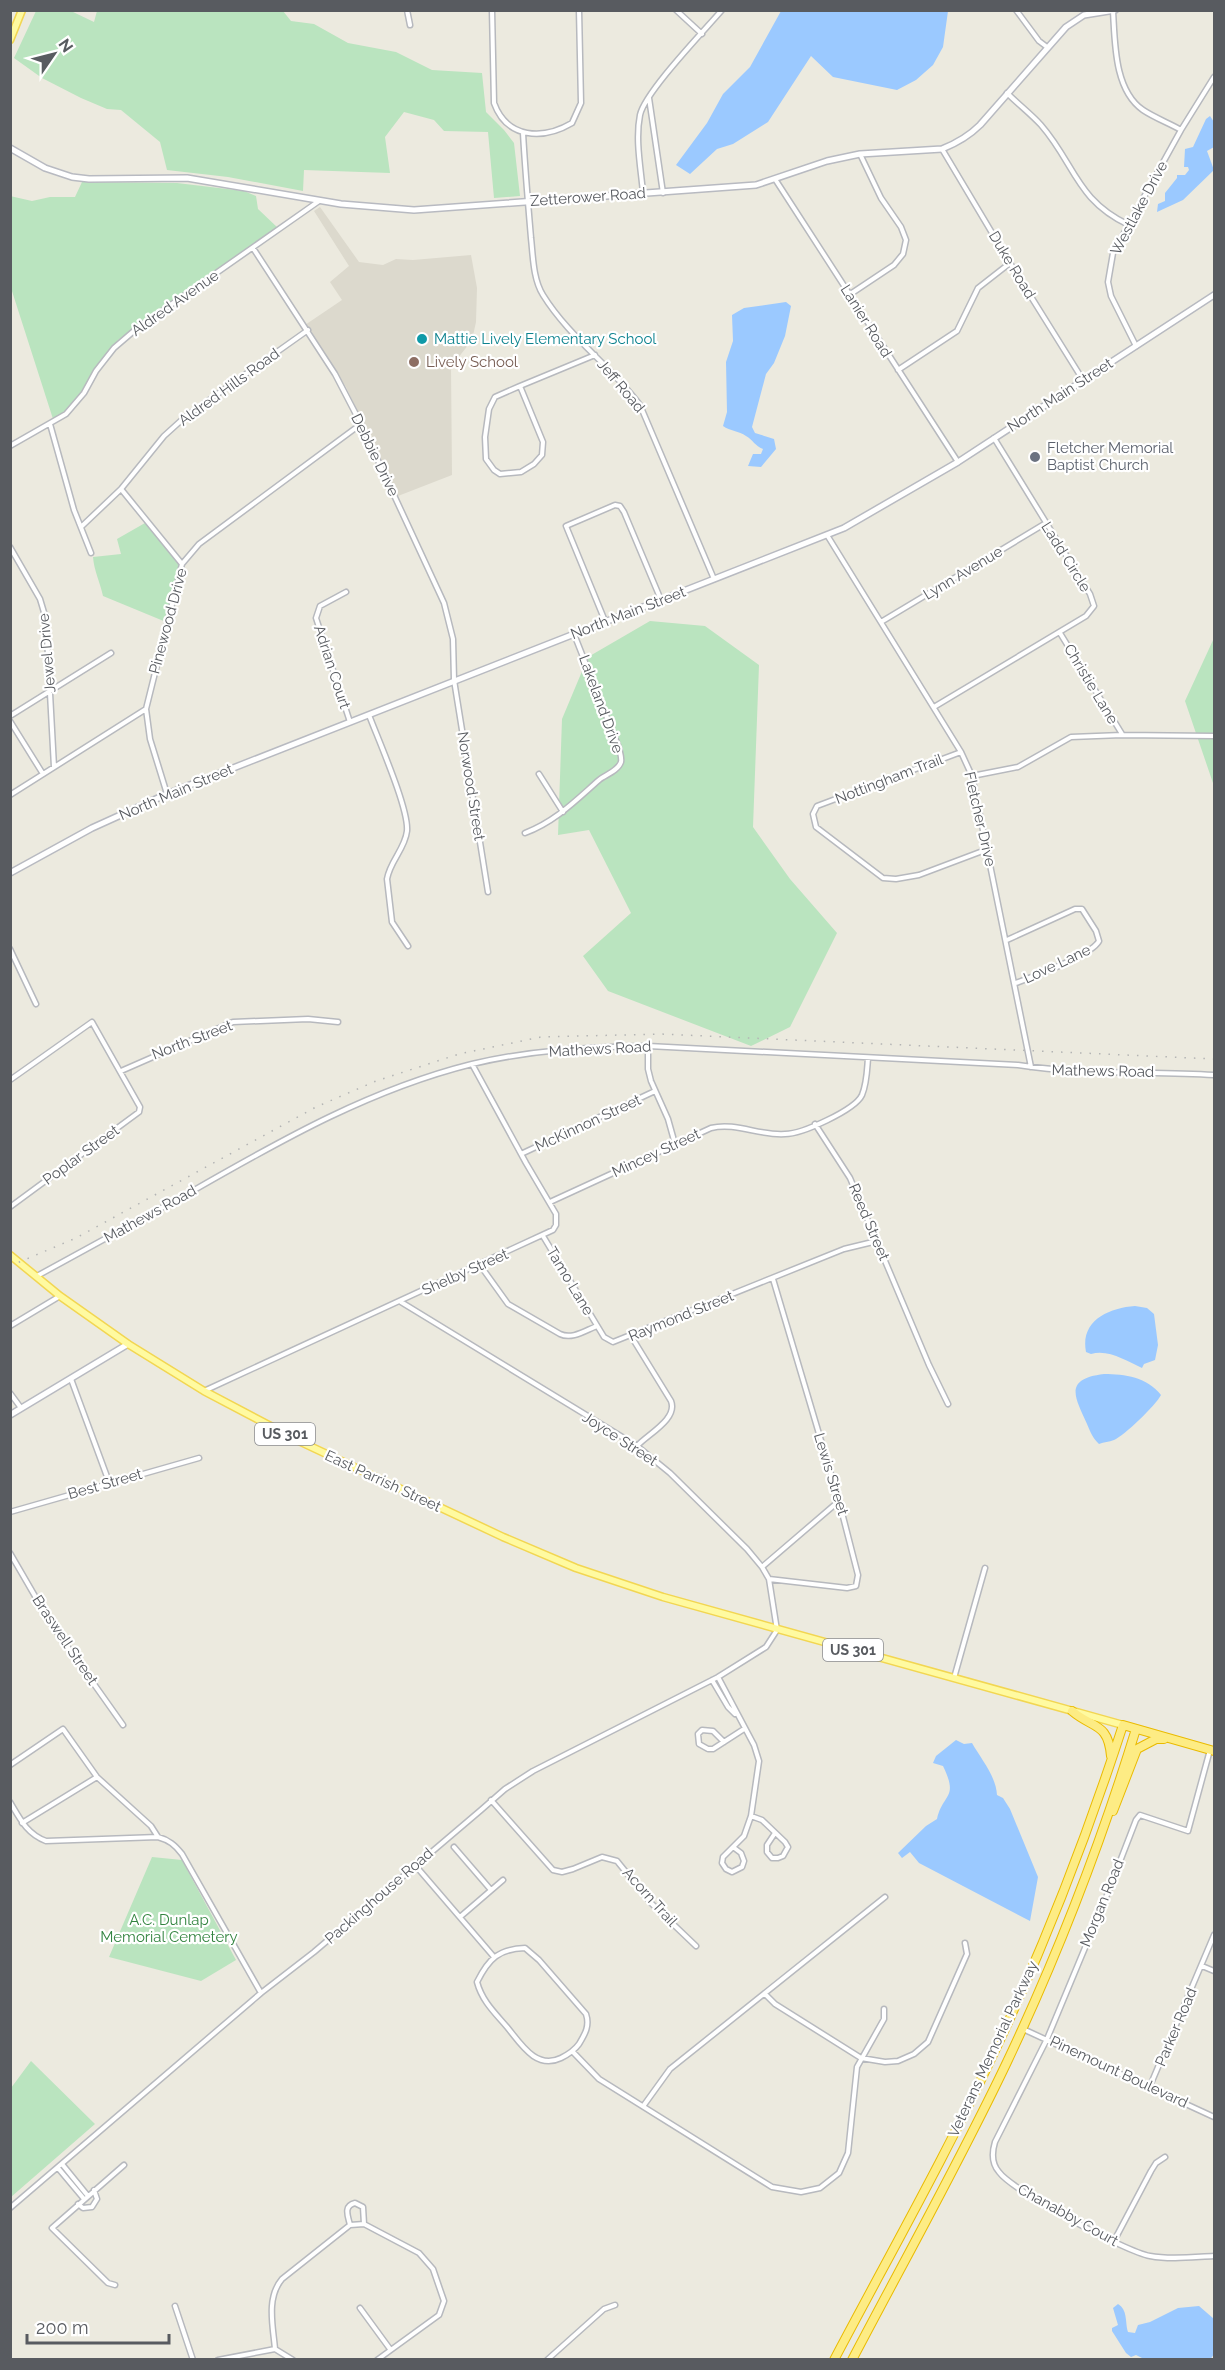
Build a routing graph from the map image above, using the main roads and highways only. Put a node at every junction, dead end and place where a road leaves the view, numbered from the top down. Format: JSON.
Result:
{"nodes":[{"id":1,"x":22,"y":10,"type":"edge"},
{"id":2,"x":10,"y":40,"type":"edge"},
{"id":3,"x":10,"y":1255,"type":"edge"},
{"id":4,"x":1072,"y":1711,"type":"junction"},
{"id":5,"x":1123,"y":1725,"type":"junction"},
{"id":6,"x":1136,"y":1729,"type":"junction"},
{"id":7,"x":1168,"y":1738,"type":"junction"},
{"id":8,"x":1212,"y":1750,"type":"edge"},
{"id":9,"x":1112,"y":1760,"type":"junction"},
{"id":10,"x":1098,"y":1845,"type":"junction"},
{"id":11,"x":834,"y":2360,"type":"edge"},
{"id":12,"x":852,"y":2360,"type":"edge"}],
"edges":[{"from":1,"to":2,"type":"main road"},
{"from":3,"to":4,"type":"main road","name":"East Parrish Street","number":"US 301"},
{"from":4,"to":5,"type":"main road","number":"US 301"},
{"from":4,"to":9,"type":"highway"},
{"from":5,"to":6,"type":"highway","number":"US 301"},
{"from":5,"to":9,"type":"highway","name":"Veterans Memorial Parkway"},
{"from":6,"to":7,"type":"highway","number":"US 301"},
{"from":6,"to":10,"type":"highway","name":"Veterans Memorial Parkway"},
{"from":7,"to":8,"type":"highway","number":"US 301"},
{"from":7,"to":10,"type":"highway"},
{"from":9,"to":11,"type":"highway","name":"Veterans Memorial Parkway"},
{"from":10,"to":12,"type":"highway","name":"Veterans Memorial Parkway"}]}
